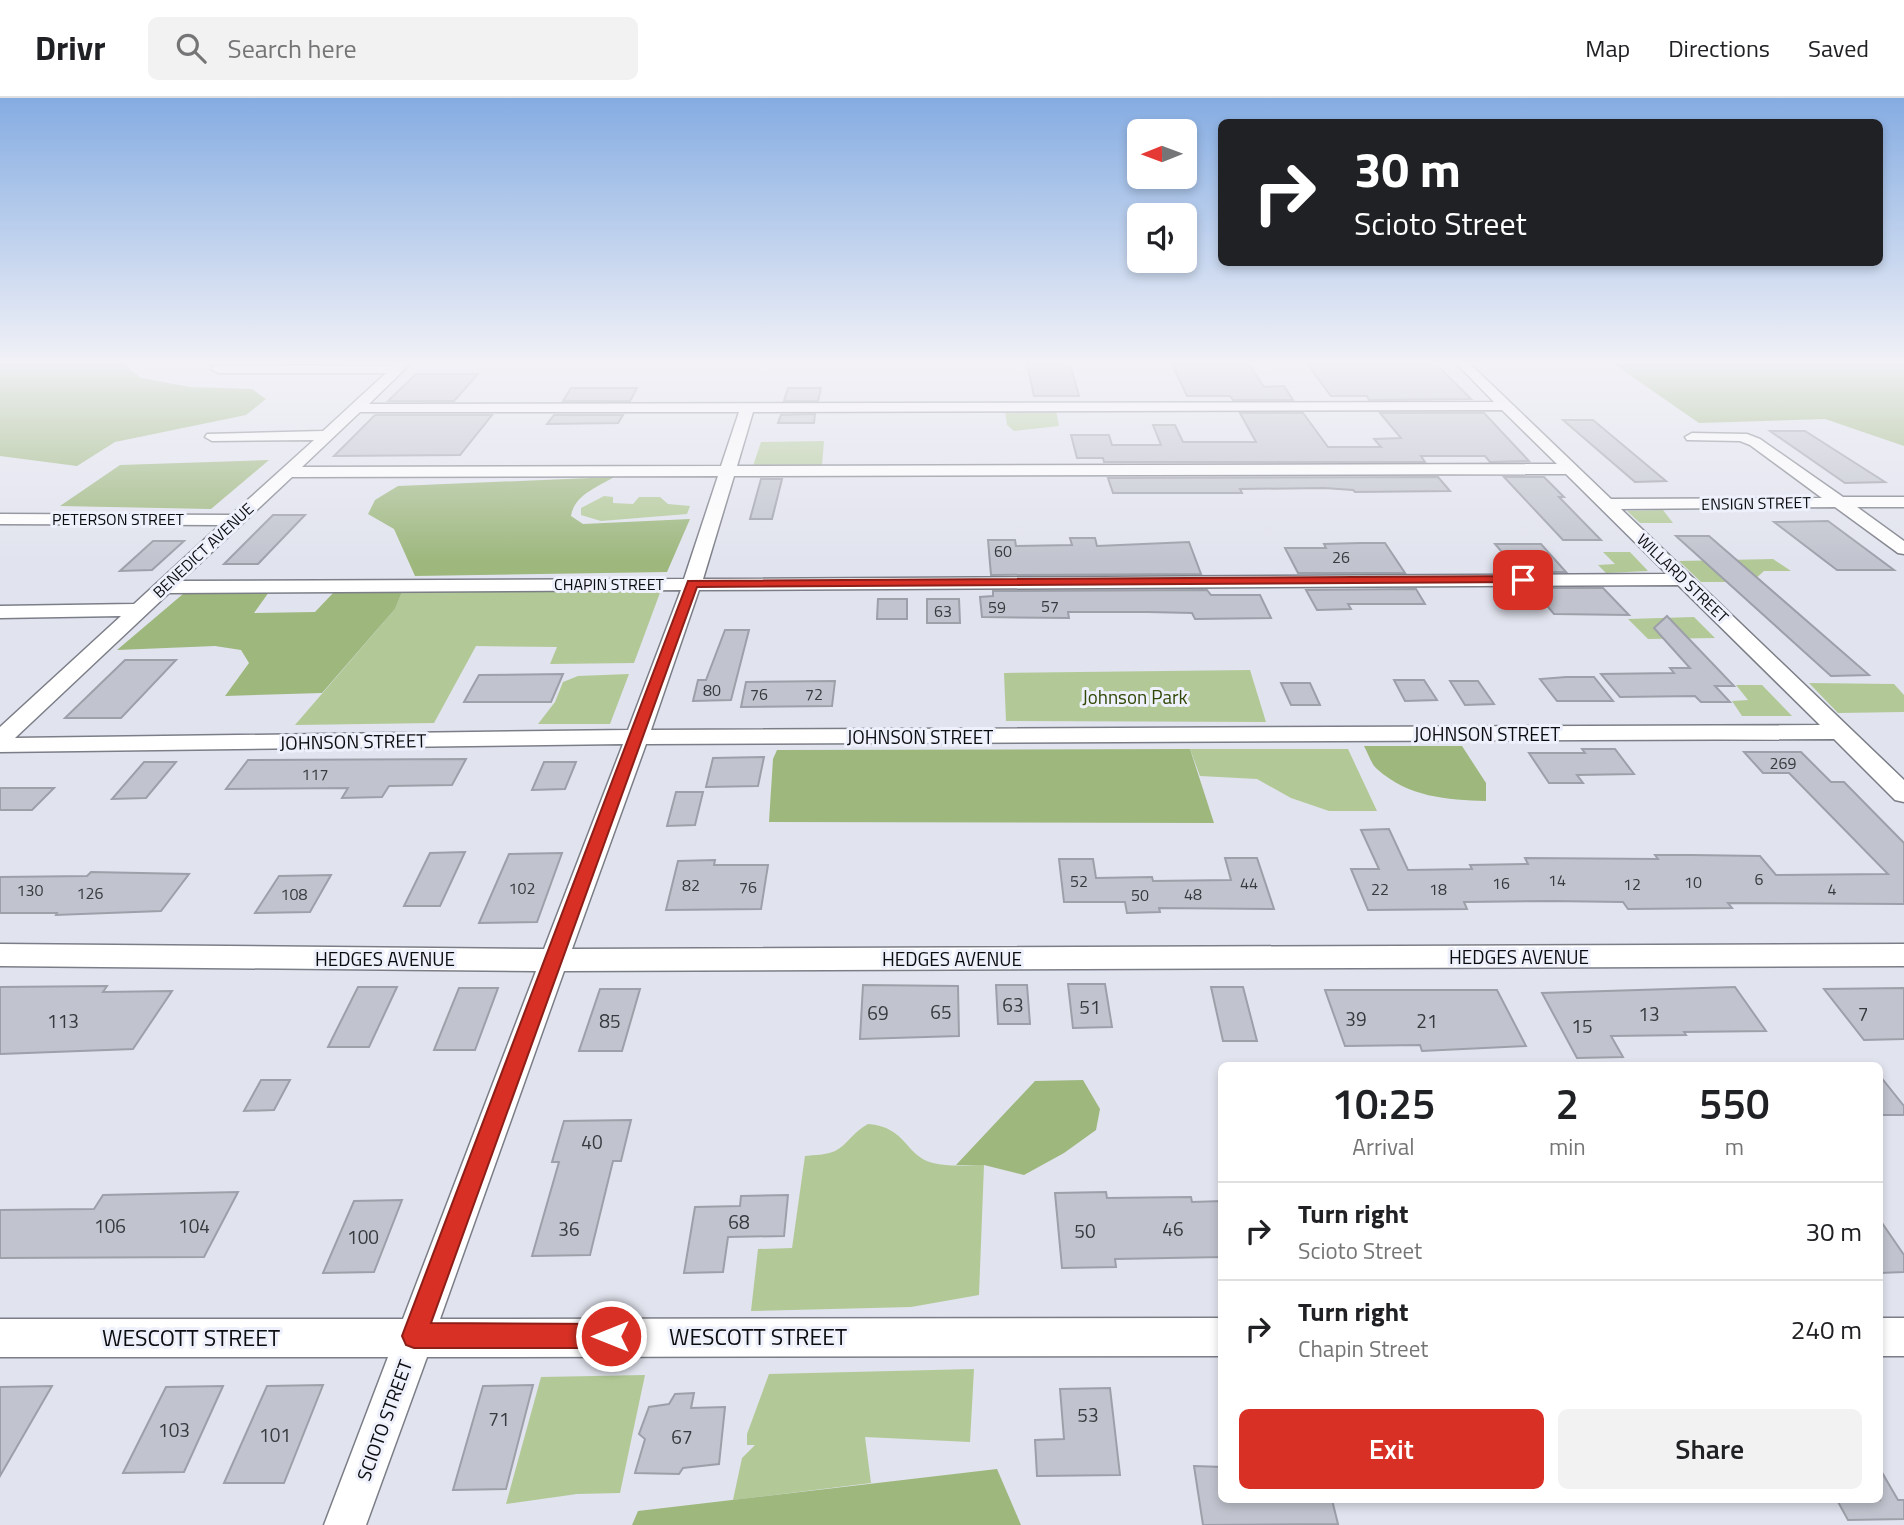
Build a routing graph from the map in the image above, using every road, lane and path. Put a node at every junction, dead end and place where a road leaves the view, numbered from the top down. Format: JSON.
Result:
{"nodes":[{"id":1,"x":333,"y":429,"type":"edge"},
{"id":2,"x":741,"y":429,"type":"edge"},
{"id":3,"x":1529,"y":429,"type":"edge"},
{"id":4,"x":326,"y":435,"type":"junction"},
{"id":5,"x":212,"y":437,"type":"dead end"},
{"id":6,"x":1692,"y":437,"type":"dead end"},
{"id":7,"x":1571,"y":469,"type":"junction"},
{"id":8,"x":287,"y":472,"type":"junction"},
{"id":9,"x":728,"y":472,"type":"junction"},
{"id":10,"x":1838,"y":502,"type":"junction"},
{"id":11,"x":1904,"y":502,"type":"edge"},
{"id":12,"x":1607,"y":504,"type":"junction"},
{"id":13,"x":0,"y":519,"type":"edge"},
{"id":14,"x":235,"y":520,"type":"junction"},
{"id":15,"x":1904,"y":549,"type":"edge"},
{"id":16,"x":1684,"y":579,"type":"junction"},
{"id":17,"x":692,"y":584,"type":"junction"},
{"id":18,"x":164,"y":587,"type":"junction"},
{"id":19,"x":139,"y":610,"type":"junction"},
{"id":20,"x":0,"y":612,"type":"edge"},
{"id":21,"x":1840,"y":732,"type":"junction"},
{"id":22,"x":637,"y":737,"type":"junction"},
{"id":23,"x":0,"y":739,"type":"edge"},
{"id":24,"x":0,"y":745,"type":"edge"},
{"id":25,"x":1904,"y":794,"type":"edge"},
{"id":26,"x":0,"y":955,"type":"edge"},
{"id":27,"x":1904,"y":955,"type":"edge"},
{"id":28,"x":554,"y":960,"type":"junction"},
{"id":29,"x":414,"y":1336,"type":"junction"},
{"id":30,"x":1218,"y":1337,"type":"edge"},
{"id":31,"x":1883,"y":1337,"type":"edge"},
{"id":32,"x":1904,"y":1337,"type":"edge"},
{"id":33,"x":0,"y":1338,"type":"edge"},
{"id":34,"x":345,"y":1525,"type":"edge"}],
"edges":[{"from":1,"to":4,"type":"street","name":"BENEDICT AVENUE"},
{"from":2,"to":9,"type":"street","name":"SCIOTO STREET"},
{"from":3,"to":7,"type":"street","name":"WILLARD STREET"},
{"from":4,"to":5,"type":"street"},
{"from":4,"to":8,"type":"street","name":"BENEDICT AVENUE"},
{"from":6,"to":10,"type":"street"},
{"from":7,"to":9,"type":"street"},
{"from":7,"to":12,"type":"street","name":"WILLARD STREET"},
{"from":8,"to":9,"type":"street"},
{"from":8,"to":14,"type":"street","name":"BENEDICT AVENUE"},
{"from":9,"to":17,"type":"street","name":"SCIOTO STREET"},
{"from":10,"to":11,"type":"street","name":"ENSIGN STREET"},
{"from":10,"to":12,"type":"street","name":"ENSIGN STREET"},
{"from":10,"to":15,"type":"street"},
{"from":12,"to":16,"type":"street","name":"WILLARD STREET"},
{"from":13,"to":14,"type":"street","name":"PETERSON STREET"},
{"from":14,"to":18,"type":"street","name":"BENEDICT AVENUE"},
{"from":16,"to":17,"type":"street","name":"CHAPIN STREET"},
{"from":16,"to":21,"type":"street","name":"WILLARD STREET"},
{"from":17,"to":18,"type":"street","name":"CHAPIN STREET"},
{"from":17,"to":22,"type":"street","name":"SCIOTO STREET"},
{"from":18,"to":19,"type":"street","name":"BENEDICT AVENUE"},
{"from":19,"to":20,"type":"street"},
{"from":19,"to":23,"type":"street","name":"BENEDICT AVENUE"},
{"from":21,"to":22,"type":"street","name":"JOHNSON STREET"},
{"from":21,"to":25,"type":"street","name":"WILLARD STREET"},
{"from":22,"to":24,"type":"street","name":"JOHNSON STREET"},
{"from":22,"to":28,"type":"street","name":"SCIOTO STREET"},
{"from":26,"to":28,"type":"street","name":"HEDGES AVENUE"},
{"from":27,"to":28,"type":"street","name":"HEDGES AVENUE"},
{"from":28,"to":29,"type":"street","name":"SCIOTO STREET"},
{"from":29,"to":30,"type":"street","name":"WESCOTT STREET"},
{"from":29,"to":33,"type":"street","name":"WESCOTT STREET"},
{"from":29,"to":34,"type":"street","name":"SCIOTO STREET"},
{"from":31,"to":32,"type":"street"}]}
